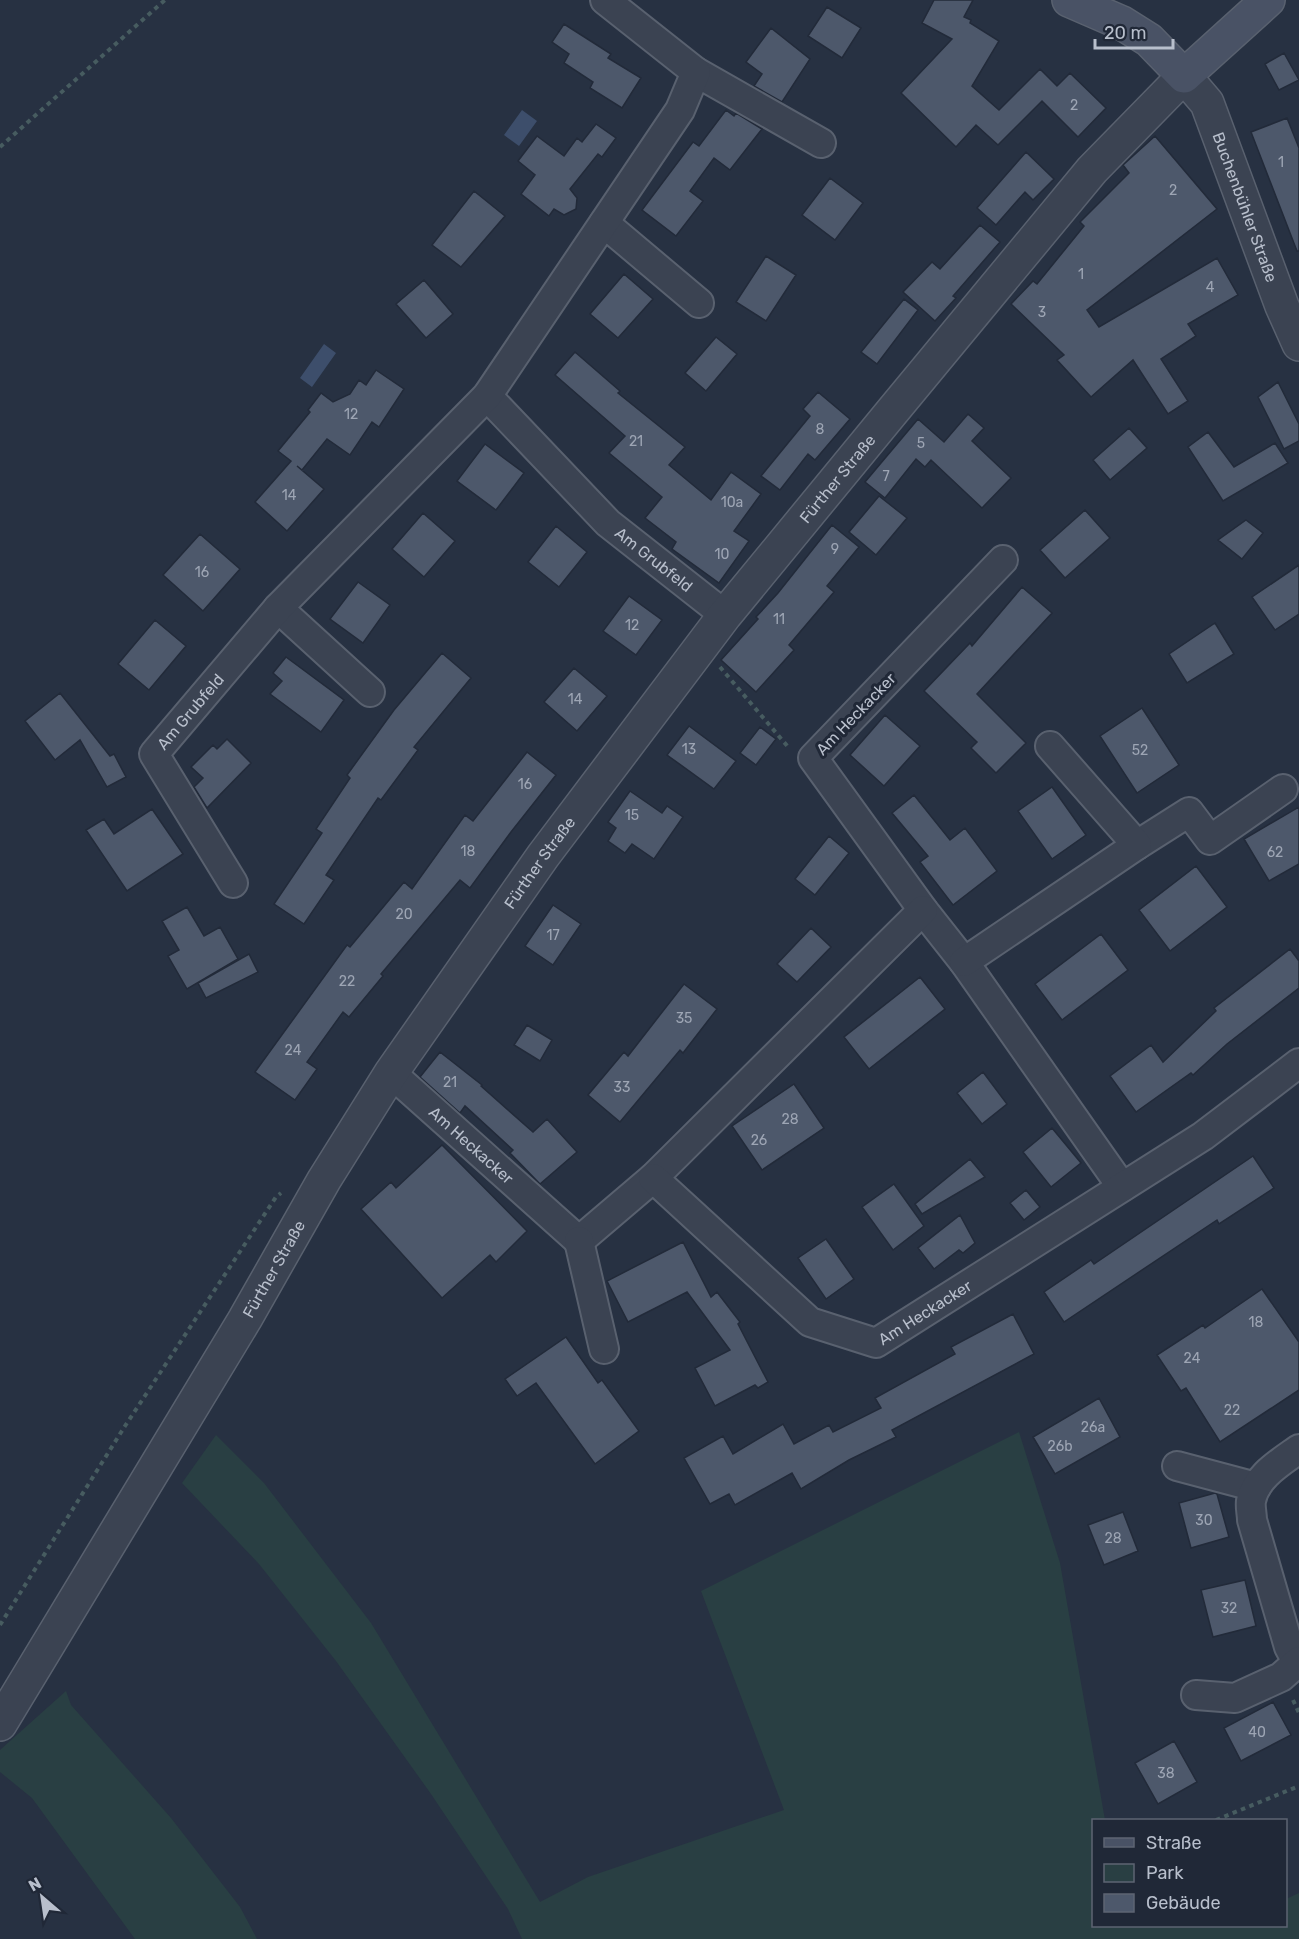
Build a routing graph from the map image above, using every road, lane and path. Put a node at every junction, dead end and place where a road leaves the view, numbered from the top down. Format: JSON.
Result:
{"nodes":[{"id":1,"x":165,"y":0,"type":"edge"},
{"id":2,"x":606,"y":0,"type":"edge"},
{"id":3,"x":1069,"y":0,"type":"edge"},
{"id":4,"x":1268,"y":0,"type":"edge"},
{"id":5,"x":696,"y":72,"type":"junction"},
{"id":6,"x":1184,"y":76,"type":"junction"},
{"id":7,"x":821,"y":143,"type":"dead end"},
{"id":8,"x":0,"y":147,"type":"edge"},
{"id":9,"x":604,"y":223,"type":"junction"},
{"id":10,"x":699,"y":303,"type":"dead end"},
{"id":11,"x":1290,"y":305,"type":"edge"},
{"id":12,"x":1299,"y":344,"type":"edge"},
{"id":13,"x":487,"y":396,"type":"junction"},
{"id":14,"x":1003,"y":560,"type":"dead end"},
{"id":15,"x":278,"y":608,"type":"junction"},
{"id":16,"x":725,"y":615,"type":"junction"},
{"id":17,"x":702,"y":646,"type":"junction"},
{"id":18,"x":370,"y":692,"type":"dead end"},
{"id":19,"x":1050,"y":746,"type":"dead end"},
{"id":20,"x":813,"y":758,"type":"junction"},
{"id":21,"x":1283,"y":789,"type":"dead end"},
{"id":22,"x":1137,"y":845,"type":"junction"},
{"id":23,"x":233,"y":883,"type":"dead end"},
{"id":24,"x":923,"y":910,"type":"junction"},
{"id":25,"x":964,"y":962,"type":"junction"},
{"id":26,"x":1299,"y":1063,"type":"edge"},
{"id":27,"x":391,"y":1073,"type":"junction"},
{"id":28,"x":653,"y":1178,"type":"junction"},
{"id":29,"x":324,"y":1180,"type":"junction"},
{"id":30,"x":1122,"y":1187,"type":"junction"},
{"id":31,"x":579,"y":1241,"type":"junction"},
{"id":32,"x":604,"y":1349,"type":"dead end"},
{"id":33,"x":1299,"y":1449,"type":"edge"},
{"id":34,"x":1177,"y":1466,"type":"dead end"},
{"id":35,"x":1256,"y":1487,"type":"junction"},
{"id":36,"x":0,"y":1625,"type":"edge"},
{"id":37,"x":1298,"y":1661,"type":"edge"},
{"id":38,"x":1196,"y":1695,"type":"dead end"},
{"id":39,"x":0,"y":1724,"type":"edge"},
{"id":40,"x":1299,"y":1786,"type":"edge"},
{"id":41,"x":1218,"y":1819,"type":"edge"}],
"edges":[{"from":1,"to":8,"type":"path"},
{"from":2,"to":5,"type":"street"},
{"from":3,"to":6,"type":"main road"},
{"from":4,"to":6,"type":"main road"},
{"from":5,"to":7,"type":"street"},
{"from":5,"to":9,"type":"street","name":"Am Grubfeld"},
{"from":6,"to":11,"type":"street","name":"Buchenbühler Straße"},
{"from":6,"to":16,"type":"street","name":"Fürther Straße"},
{"from":9,"to":10,"type":"street"},
{"from":9,"to":13,"type":"street","name":"Am Grubfeld"},
{"from":11,"to":12,"type":"street","name":"Buchenbühler Straße"},
{"from":13,"to":15,"type":"street","name":"Am Grubfeld"},
{"from":13,"to":16,"type":"street","name":"Am Grubfeld"},
{"from":14,"to":20,"type":"street","name":"Am Heckacker"},
{"from":15,"to":18,"type":"street"},
{"from":15,"to":23,"type":"street","name":"Am Grubfeld"},
{"from":16,"to":17,"type":"street","name":"Fürther Straße"},
{"from":17,"to":20,"type":"path"},
{"from":17,"to":27,"type":"street","name":"Fürther Straße"},
{"from":19,"to":22,"type":"street"},
{"from":20,"to":24,"type":"street","name":"Am Heckacker"},
{"from":21,"to":22,"type":"street"},
{"from":22,"to":25,"type":"street"},
{"from":24,"to":25,"type":"street","name":"Am Heckacker"},
{"from":24,"to":28,"type":"street"},
{"from":25,"to":30,"type":"street","name":"Am Heckacker"},
{"from":26,"to":30,"type":"street","name":"Am Heckacker"},
{"from":27,"to":29,"type":"street","name":"Fürther Straße"},
{"from":27,"to":31,"type":"street","name":"Am Heckacker"},
{"from":28,"to":30,"type":"street","name":"Am Heckacker"},
{"from":28,"to":31,"type":"street"},
{"from":29,"to":36,"type":"path"},
{"from":29,"to":39,"type":"street","name":"Fürther Straße"},
{"from":31,"to":32,"type":"street"},
{"from":33,"to":35,"type":"street"},
{"from":34,"to":35,"type":"street"},
{"from":35,"to":37,"type":"street"},
{"from":37,"to":38,"type":"street"},
{"from":40,"to":41,"type":"path"}]}
